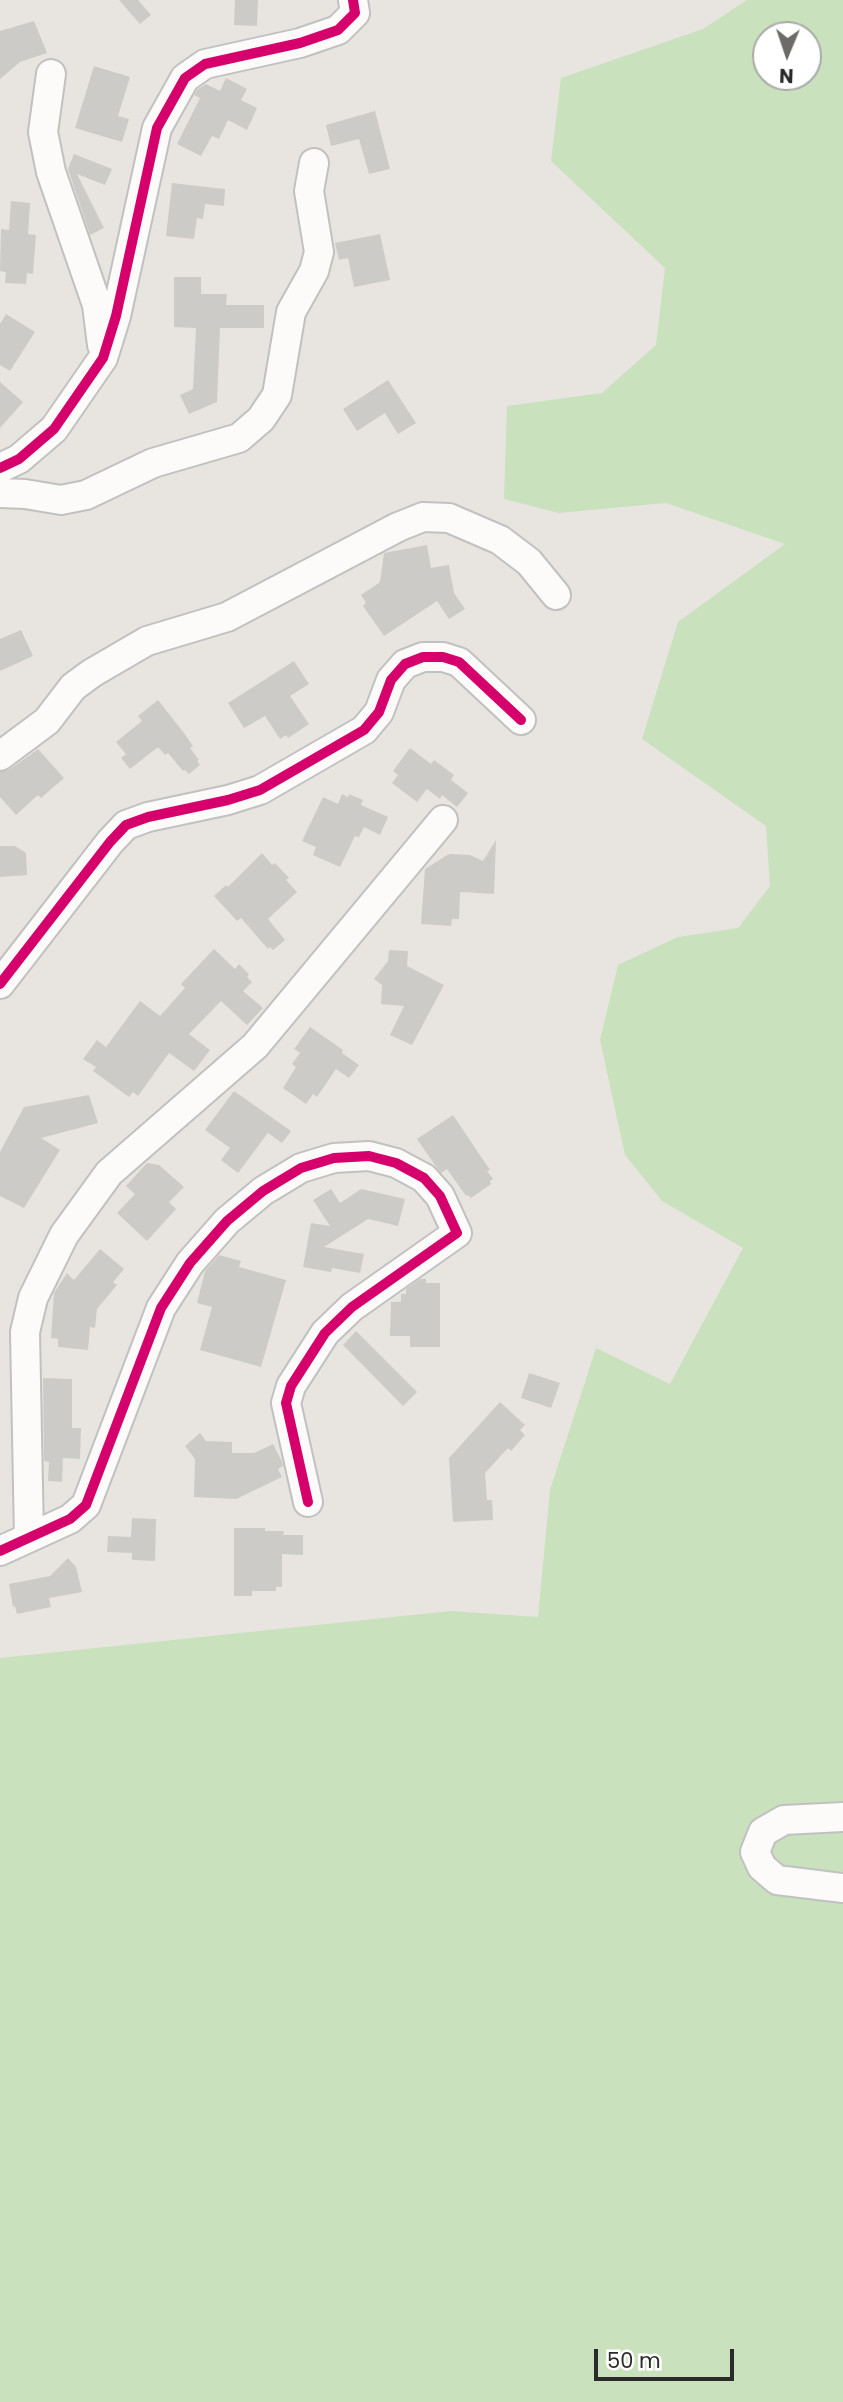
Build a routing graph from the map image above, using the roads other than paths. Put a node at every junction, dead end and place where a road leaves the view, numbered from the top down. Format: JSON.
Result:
{"nodes":[{"id":1,"x":353,"y":0,"type":"edge"},
{"id":2,"x":51,"y":74,"type":"dead end"},
{"id":3,"x":314,"y":163,"type":"dead end"},
{"id":4,"x":103,"y":358,"type":"junction"},
{"id":5,"x":0,"y":468,"type":"edge"},
{"id":6,"x":0,"y":493,"type":"edge"},
{"id":7,"x":556,"y":595,"type":"dead end"},
{"id":8,"x":521,"y":720,"type":"dead end"},
{"id":9,"x":0,"y":756,"type":"edge"},
{"id":10,"x":443,"y":820,"type":"dead end"},
{"id":11,"x":0,"y":984,"type":"edge"},
{"id":12,"x":308,"y":1502,"type":"dead end"},
{"id":13,"x":29,"y":1537,"type":"junction"},
{"id":14,"x":0,"y":1551,"type":"edge"},
{"id":15,"x":843,"y":1817,"type":"edge"},
{"id":16,"x":843,"y":1888,"type":"edge"}],
"edges":[{"from":1,"to":4,"type":"street"},
{"from":2,"to":4,"type":"street"},
{"from":3,"to":6,"type":"street"},
{"from":4,"to":5,"type":"street"},
{"from":7,"to":9,"type":"street"},
{"from":8,"to":11,"type":"street"},
{"from":10,"to":13,"type":"street"},
{"from":12,"to":13,"type":"street"},
{"from":13,"to":14,"type":"street"},
{"from":15,"to":16,"type":"street"}]}
